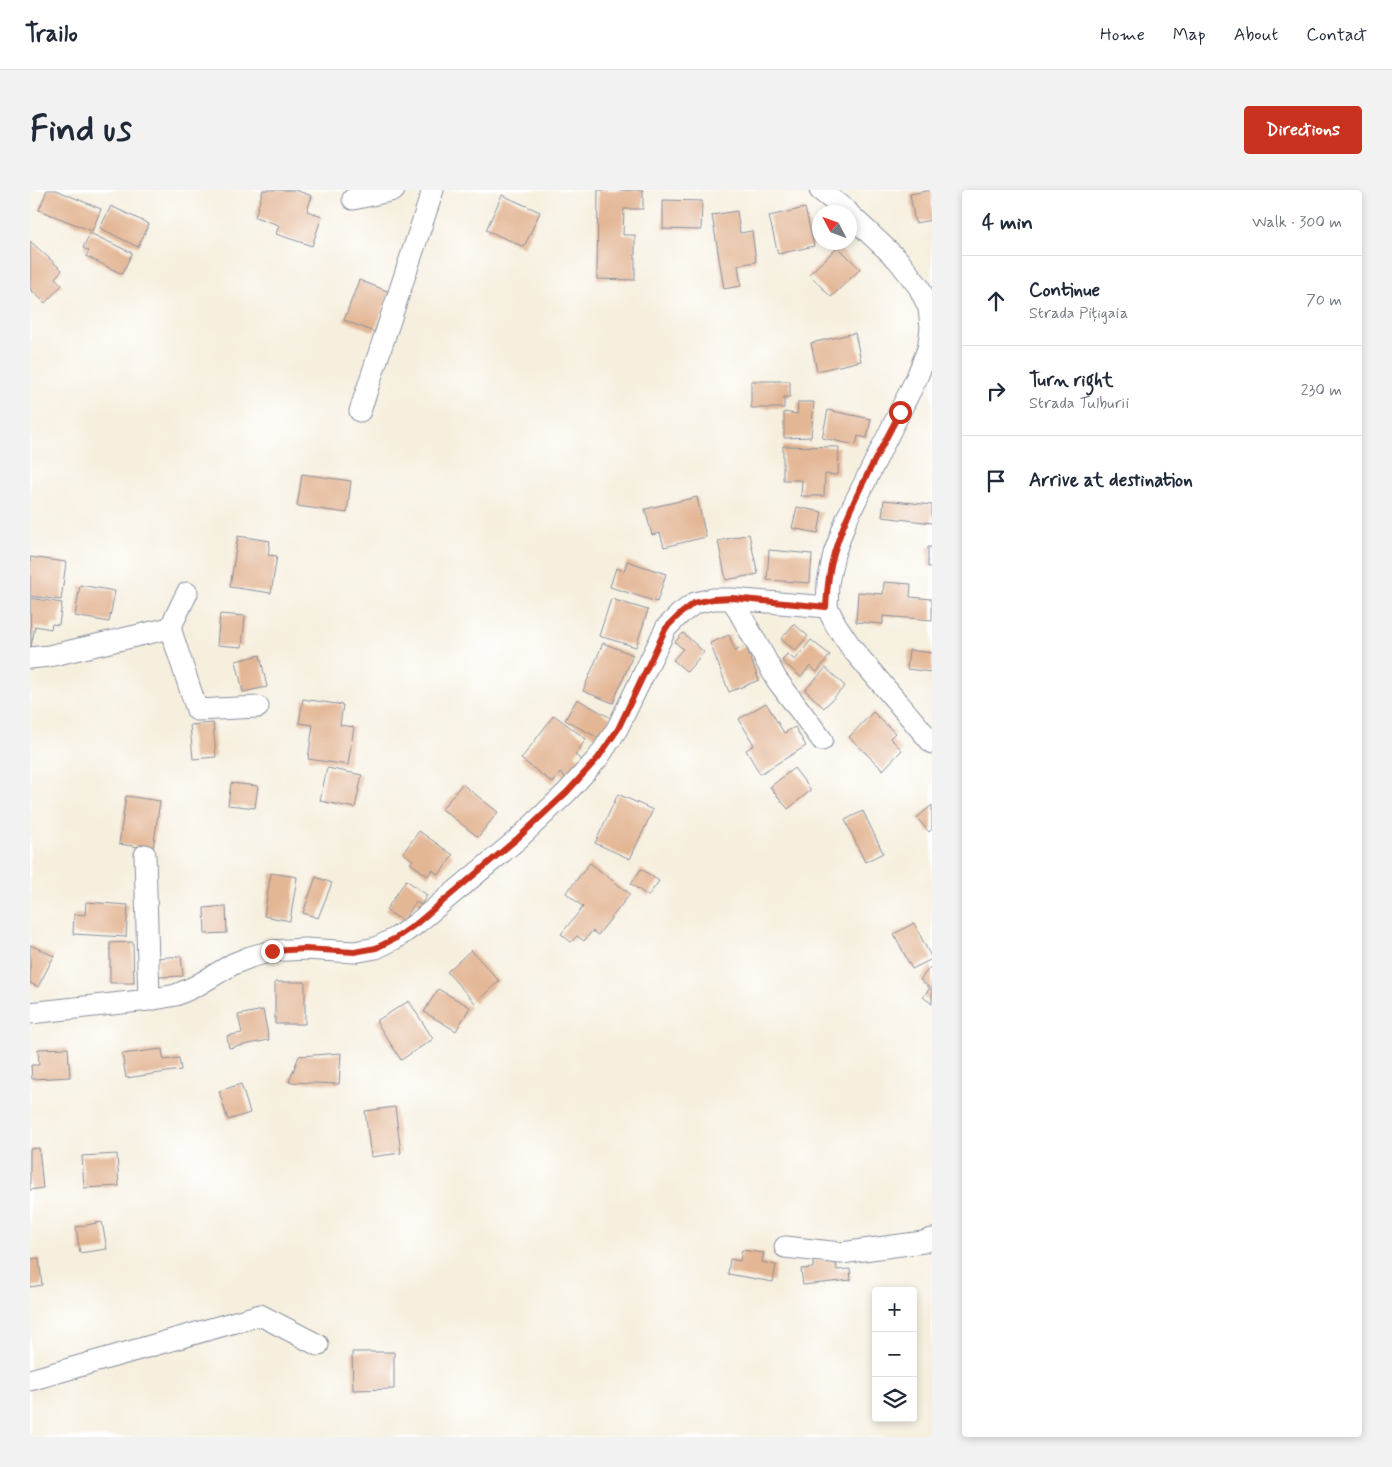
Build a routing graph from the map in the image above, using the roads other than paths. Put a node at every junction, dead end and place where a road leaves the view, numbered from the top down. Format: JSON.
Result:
{"nodes":[{"id":1,"x":394,"y":190,"type":"edge"},
{"id":2,"x":433,"y":190,"type":"edge"},
{"id":3,"x":820,"y":190,"type":"edge"},
{"id":4,"x":353,"y":199,"type":"dead end"},
{"id":5,"x":839,"y":205,"type":"edge"},
{"id":6,"x":857,"y":221,"type":"edge"},
{"id":7,"x":932,"y":328,"type":"edge"},
{"id":8,"x":360,"y":411,"type":"dead end"},
{"id":9,"x":187,"y":593,"type":"dead end"},
{"id":10,"x":732,"y":598,"type":"junction"},
{"id":11,"x":826,"y":607,"type":"junction"},
{"id":12,"x":170,"y":628,"type":"junction"},
{"id":13,"x":30,"y":658,"type":"edge"},
{"id":14,"x":258,"y":707,"type":"dead end"},
{"id":15,"x":822,"y":740,"type":"dead end"},
{"id":16,"x":932,"y":743,"type":"edge"},
{"id":17,"x":145,"y":855,"type":"dead end"},
{"id":18,"x":149,"y":1000,"type":"junction"},
{"id":19,"x":30,"y":1014,"type":"edge"},
{"id":20,"x":932,"y":1239,"type":"edge"},
{"id":21,"x":785,"y":1247,"type":"dead end"},
{"id":22,"x":318,"y":1345,"type":"dead end"},
{"id":23,"x":30,"y":1380,"type":"edge"}],
"edges":[{"from":1,"to":4,"type":"street"},
{"from":2,"to":8,"type":"street"},
{"from":3,"to":5,"type":"street"},
{"from":6,"to":7,"type":"street"},
{"from":7,"to":11,"type":"street"},
{"from":9,"to":12,"type":"street"},
{"from":10,"to":11,"type":"street"},
{"from":10,"to":15,"type":"street"},
{"from":10,"to":18,"type":"street"},
{"from":11,"to":16,"type":"street"},
{"from":12,"to":13,"type":"street"},
{"from":12,"to":14,"type":"street"},
{"from":17,"to":18,"type":"street"},
{"from":18,"to":19,"type":"street"},
{"from":20,"to":21,"type":"street"},
{"from":22,"to":23,"type":"street"}]}
